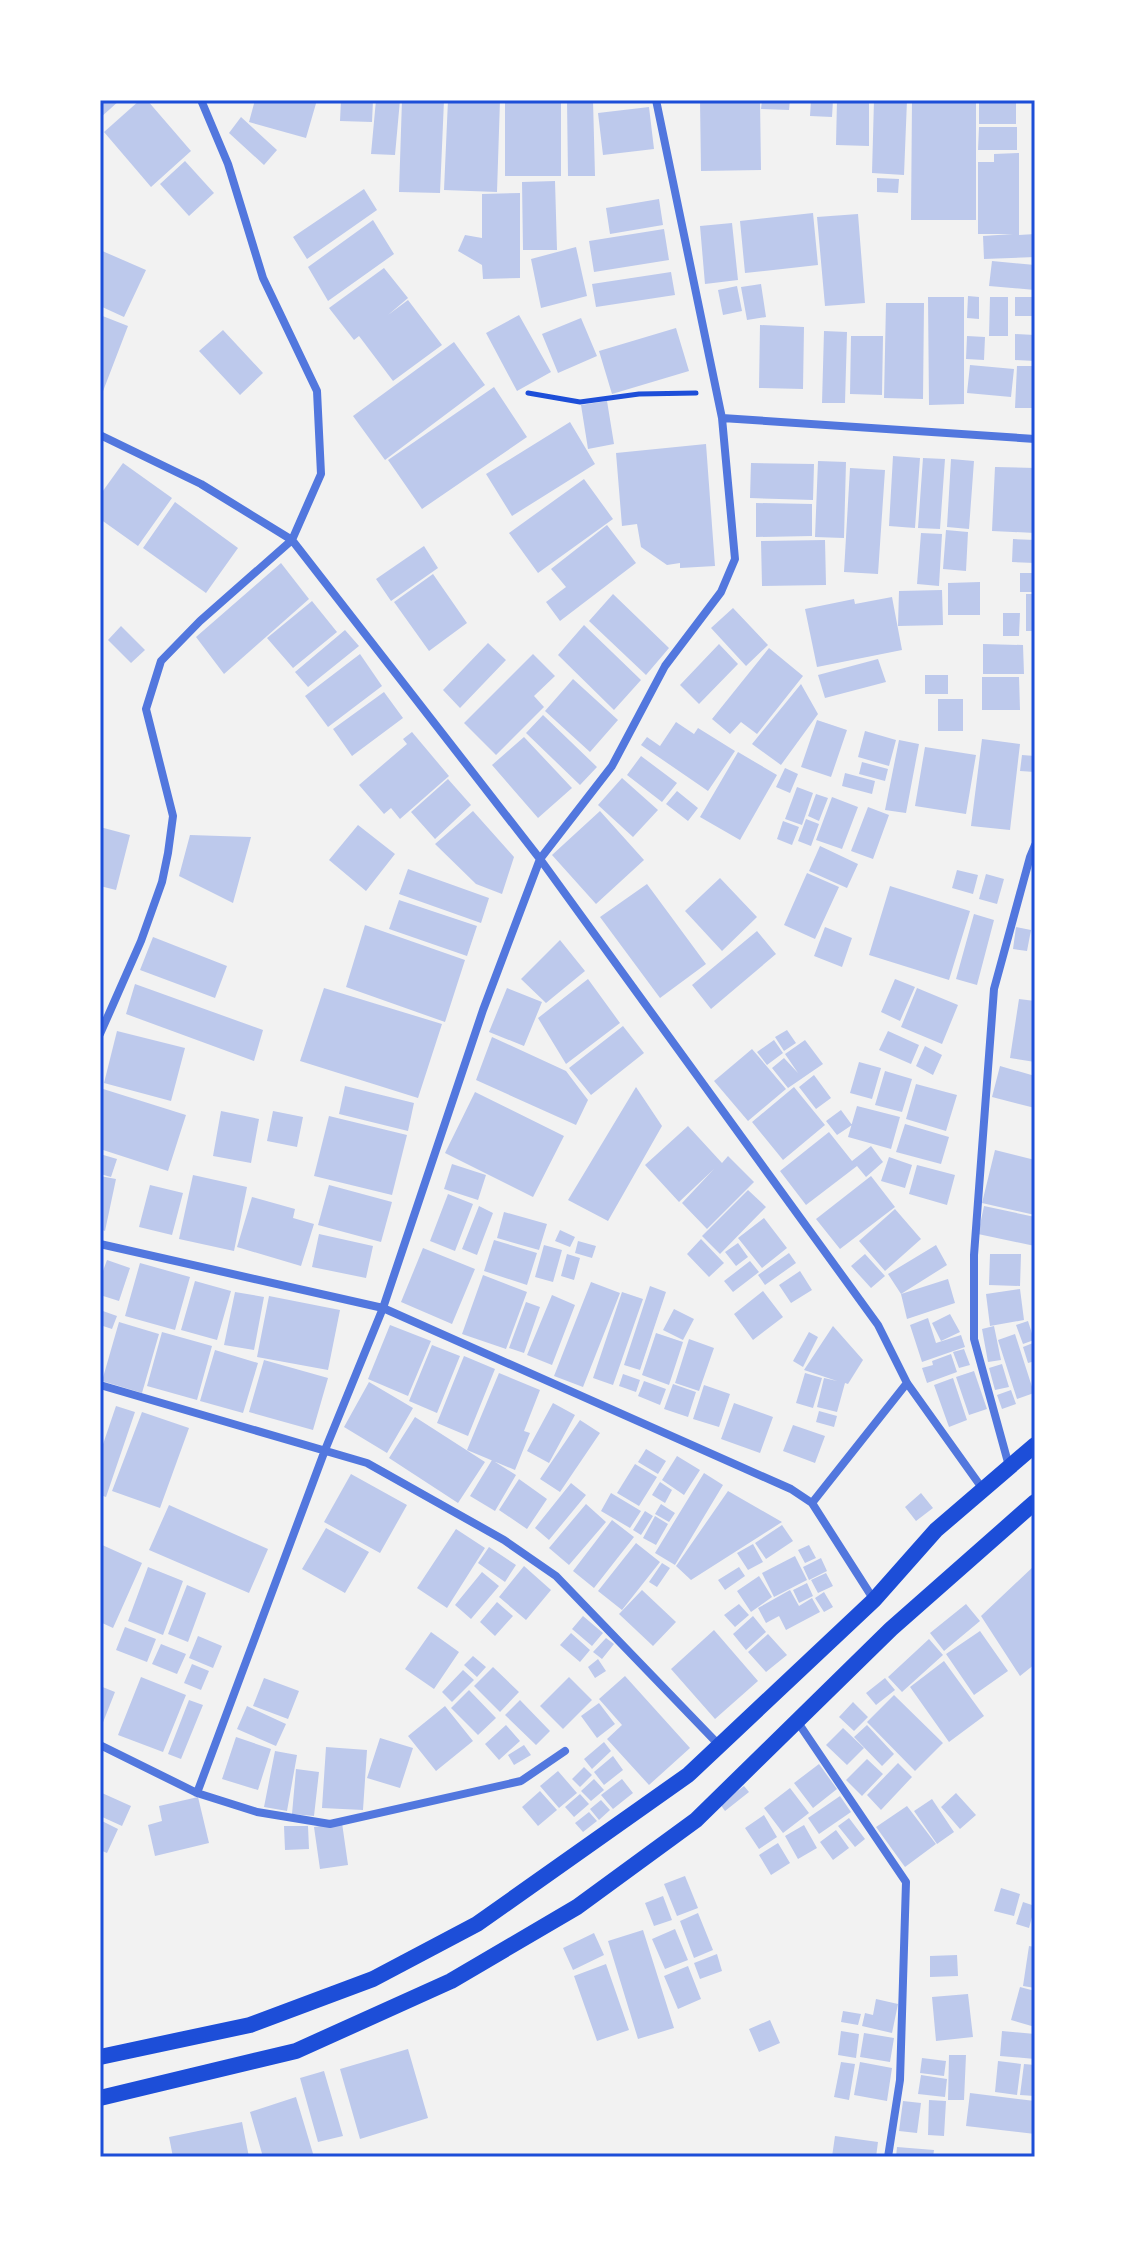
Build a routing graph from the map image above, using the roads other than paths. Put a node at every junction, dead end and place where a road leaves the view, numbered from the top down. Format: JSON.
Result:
{"nodes":[{"id":1,"x":201,"y":100,"type":"edge"},
{"id":2,"x":656,"y":100,"type":"edge"},
{"id":3,"x":722,"y":418,"type":"junction"},
{"id":4,"x":100,"y":435,"type":"edge"},
{"id":5,"x":1035,"y":439,"type":"edge"},
{"id":6,"x":292,"y":540,"type":"junction"},
{"id":7,"x":1035,"y":845,"type":"edge"},
{"id":8,"x":540,"y":859,"type":"junction"},
{"id":9,"x":100,"y":1034,"type":"edge"},
{"id":10,"x":100,"y":1244,"type":"edge"},
{"id":11,"x":383,"y":1308,"type":"junction"},
{"id":12,"x":907,"y":1383,"type":"junction"},
{"id":13,"x":100,"y":1385,"type":"edge"},
{"id":14,"x":1035,"y":1445,"type":"edge"},
{"id":15,"x":325,"y":1450,"type":"junction"},
{"id":16,"x":1009,"y":1466,"type":"junction"},
{"id":17,"x":982,"y":1488,"type":"junction"},
{"id":18,"x":1035,"y":1502,"type":"edge"},
{"id":19,"x":812,"y":1503,"type":"junction"},
{"id":20,"x":874,"y":1600,"type":"junction"},
{"id":21,"x":797,"y":1721,"type":"junction"},
{"id":22,"x":100,"y":1745,"type":"edge"},
{"id":23,"x":720,"y":1746,"type":"junction"},
{"id":24,"x":565,"y":1751,"type":"dead end"},
{"id":25,"x":197,"y":1793,"type":"junction"},
{"id":26,"x":100,"y":2057,"type":"edge"},
{"id":27,"x":100,"y":2098,"type":"edge"},
{"id":28,"x":888,"y":2157,"type":"edge"}],
"edges":[{"from":1,"to":6,"type":"street"},
{"from":2,"to":3,"type":"street"},
{"from":3,"to":5,"type":"street"},
{"from":3,"to":8,"type":"street"},
{"from":4,"to":6,"type":"street"},
{"from":6,"to":8,"type":"street"},
{"from":6,"to":9,"type":"street"},
{"from":7,"to":16,"type":"street"},
{"from":8,"to":11,"type":"street"},
{"from":8,"to":12,"type":"street"},
{"from":10,"to":11,"type":"street"},
{"from":11,"to":15,"type":"street"},
{"from":11,"to":19,"type":"street"},
{"from":12,"to":17,"type":"street"},
{"from":12,"to":19,"type":"street"},
{"from":13,"to":15,"type":"street"},
{"from":14,"to":16,"type":"main road"},
{"from":15,"to":23,"type":"street"},
{"from":15,"to":25,"type":"street"},
{"from":16,"to":17,"type":"main road"},
{"from":17,"to":20,"type":"main road"},
{"from":18,"to":21,"type":"main road"},
{"from":19,"to":20,"type":"street"},
{"from":20,"to":23,"type":"main road"},
{"from":21,"to":27,"type":"main road"},
{"from":21,"to":28,"type":"street"},
{"from":22,"to":25,"type":"street"},
{"from":23,"to":26,"type":"main road"},
{"from":24,"to":25,"type":"street"}]}
